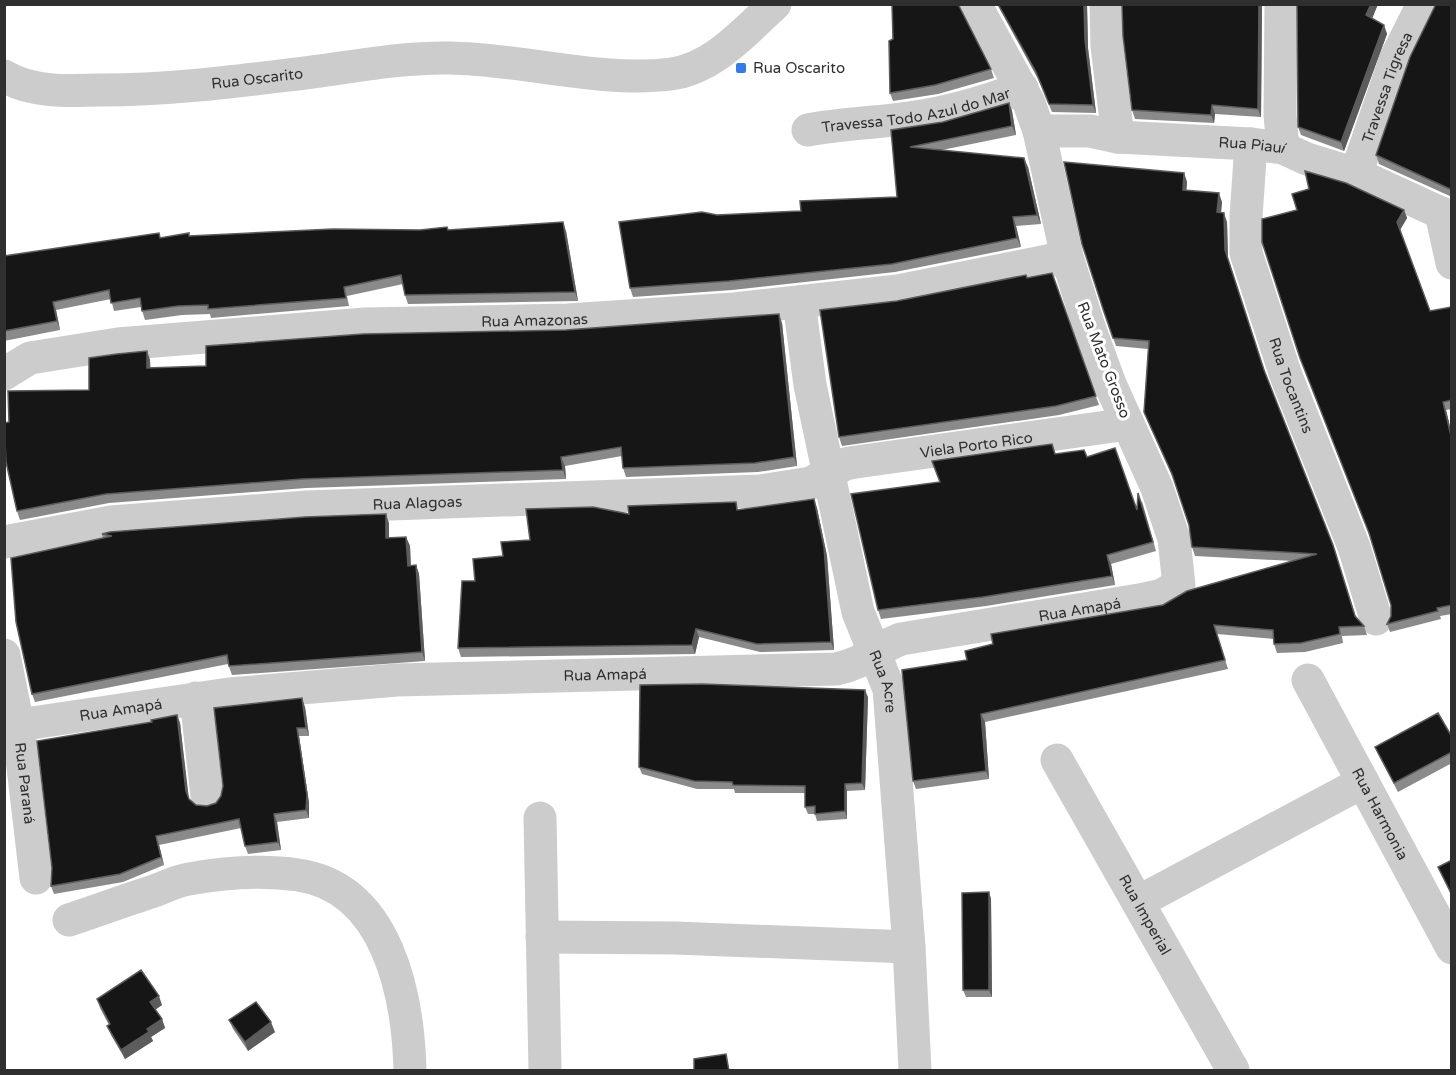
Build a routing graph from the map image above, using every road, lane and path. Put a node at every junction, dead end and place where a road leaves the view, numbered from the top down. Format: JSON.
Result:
{"nodes":[{"id":1,"x":775,"y":4,"type":"edge"},
{"id":2,"x":975,"y":4,"type":"edge"},
{"id":3,"x":1106,"y":4,"type":"edge"},
{"id":4,"x":1281,"y":4,"type":"edge"},
{"id":5,"x":1423,"y":4,"type":"edge"},
{"id":6,"x":4,"y":76,"type":"edge"},
{"id":7,"x":1022,"y":88,"type":"junction"},
{"id":8,"x":808,"y":130,"type":"dead end"},
{"id":9,"x":1039,"y":130,"type":"junction"},
{"id":10,"x":1118,"y":137,"type":"junction"},
{"id":11,"x":1251,"y":144,"type":"junction"},
{"id":12,"x":1283,"y":148,"type":"junction"},
{"id":13,"x":1356,"y":174,"type":"junction"},
{"id":14,"x":1447,"y":216,"type":"edge"},
{"id":15,"x":1067,"y":257,"type":"junction"},
{"id":16,"x":1452,"y":263,"type":"edge"},
{"id":17,"x":799,"y":302,"type":"junction"},
{"id":18,"x":4,"y":374,"type":"edge"},
{"id":19,"x":1128,"y":424,"type":"junction"},
{"id":20,"x":829,"y":475,"type":"junction"},
{"id":21,"x":4,"y":542,"type":"edge"},
{"id":22,"x":1179,"y":585,"type":"joint"},
{"id":23,"x":1376,"y":620,"type":"dead end"},
{"id":24,"x":875,"y":652,"type":"junction"},
{"id":25,"x":4,"y":655,"type":"edge"},
{"id":26,"x":1308,"y":680,"type":"dead end"},
{"id":27,"x":196,"y":698,"type":"junction"},
{"id":28,"x":18,"y":725,"type":"junction"},
{"id":29,"x":1058,"y":760,"type":"dead end"},
{"id":30,"x":14,"y":774,"type":"edge"},
{"id":31,"x":1363,"y":782,"type":"junction"},
{"id":32,"x":207,"y":796,"type":"dead end"},
{"id":33,"x":540,"y":818,"type":"dead end"},
{"id":34,"x":36,"y":878,"type":"dead end"},
{"id":35,"x":1138,"y":902,"type":"junction"},
{"id":36,"x":69,"y":920,"type":"dead end"},
{"id":37,"x":542,"y":937,"type":"junction"},
{"id":38,"x":909,"y":947,"type":"junction"},
{"id":39,"x":1452,"y":948,"type":"edge"},
{"id":40,"x":410,"y":1071,"type":"edge"},
{"id":41,"x":545,"y":1071,"type":"edge"},
{"id":42,"x":915,"y":1071,"type":"edge"},
{"id":43,"x":1233,"y":1071,"type":"edge"}],
"edges":[{"from":1,"to":6,"type":"street","name":"Rua Oscarito"},
{"from":2,"to":7,"type":"street","name":"Travessa Todo Azul do Mar"},
{"from":3,"to":10,"type":"street"},
{"from":4,"to":12,"type":"street"},
{"from":5,"to":13,"type":"street","name":"Travessa Tigresa"},
{"from":7,"to":8,"type":"street","name":"Travessa Todo Azul do Mar"},
{"from":7,"to":9,"type":"street","name":"Travessa Todo Azul do Mar"},
{"from":9,"to":10,"type":"street","name":"Rua Piauí"},
{"from":9,"to":15,"type":"street","name":"Rua Mato Grosso"},
{"from":10,"to":11,"type":"street","name":"Rua Piauí"},
{"from":11,"to":12,"type":"street","name":"Rua Piauí"},
{"from":11,"to":23,"type":"street","name":"Rua Tocantins"},
{"from":12,"to":13,"type":"street","name":"Rua Piauí"},
{"from":13,"to":14,"type":"street","name":"Rua Piauí"},
{"from":14,"to":16,"type":"street"},
{"from":15,"to":17,"type":"street","name":"Rua Amazonas"},
{"from":15,"to":19,"type":"street","name":"Rua Mato Grosso"},
{"from":17,"to":18,"type":"street","name":"Rua Amazonas"},
{"from":17,"to":20,"type":"street","name":"Rua Acre"},
{"from":19,"to":20,"type":"street","name":"Viela Porto Rico"},
{"from":19,"to":22,"type":"street","name":"Rua Mato Grosso"},
{"from":20,"to":21,"type":"street","name":"Rua Alagoas"},
{"from":20,"to":24,"type":"street","name":"Rua Acre"},
{"from":22,"to":24,"type":"street","name":"Rua Amapá"},
{"from":24,"to":27,"type":"street","name":"Rua Amapá"},
{"from":24,"to":38,"type":"street","name":"Rua Acre"},
{"from":25,"to":28,"type":"street","name":"Rua Paraná"},
{"from":26,"to":31,"type":"street","name":"Rua Harmonia"},
{"from":27,"to":28,"type":"street","name":"Rua Amapá"},
{"from":27,"to":32,"type":"street"},
{"from":28,"to":30,"type":"street","name":"Rua Paraná"},
{"from":29,"to":35,"type":"street","name":"Rua Imperial"},
{"from":30,"to":34,"type":"street","name":"Rua Paraná"},
{"from":31,"to":35,"type":"street"},
{"from":31,"to":39,"type":"street","name":"Rua Harmonia"},
{"from":33,"to":37,"type":"street"},
{"from":35,"to":43,"type":"street","name":"Rua Imperial"},
{"from":36,"to":40,"type":"street"},
{"from":37,"to":38,"type":"street"},
{"from":37,"to":41,"type":"street"},
{"from":38,"to":42,"type":"street","name":"Rua Acre"}]}
